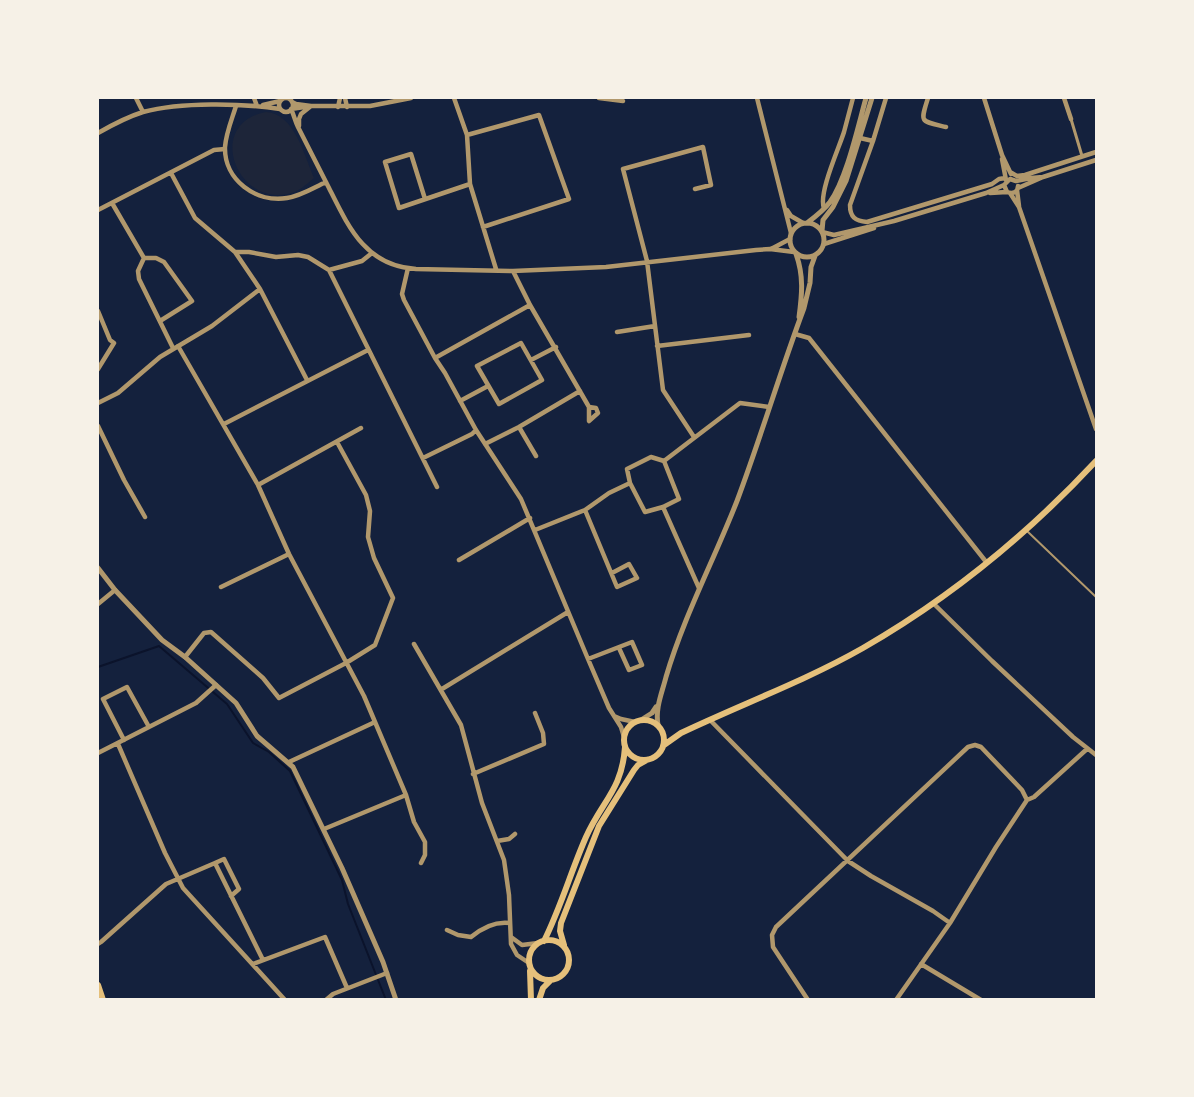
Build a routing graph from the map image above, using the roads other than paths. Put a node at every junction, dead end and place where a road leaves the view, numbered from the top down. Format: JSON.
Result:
{"nodes":[{"id":1,"x":136,"y":98,"type":"edge"},
{"id":2,"x":254,"y":98,"type":"edge"},
{"id":3,"x":340,"y":98,"type":"edge"},
{"id":4,"x":345,"y":98,"type":"edge"},
{"id":5,"x":409,"y":98,"type":"edge"},
{"id":6,"x":454,"y":98,"type":"edge"},
{"id":7,"x":599,"y":98,"type":"edge"},
{"id":8,"x":757,"y":98,"type":"edge"},
{"id":9,"x":853,"y":98,"type":"edge"},
{"id":10,"x":866,"y":98,"type":"edge"},
{"id":11,"x":872,"y":98,"type":"edge"},
{"id":12,"x":886,"y":98,"type":"edge"},
{"id":13,"x":928,"y":98,"type":"edge"},
{"id":14,"x":984,"y":98,"type":"edge"},
{"id":15,"x":1064,"y":98,"type":"edge"},
{"id":16,"x":281,"y":99,"type":"edge"},
{"id":17,"x":291,"y":100,"type":"edge"},
{"id":18,"x":622,"y":101,"type":"dead end"},
{"id":19,"x":236,"y":106,"type":"junction"},
{"id":20,"x":256,"y":106,"type":"junction"},
{"id":21,"x":311,"y":106,"type":"junction"},
{"id":22,"x":338,"y":107,"type":"junction"},
{"id":23,"x":347,"y":107,"type":"junction"},
{"id":24,"x":291,"y":109,"type":"junction"},
{"id":25,"x":282,"y":110,"type":"junction"},
{"id":26,"x":143,"y":112,"type":"junction"},
{"id":27,"x":1071,"y":119,"type":"joint"},
{"id":28,"x":299,"y":127,"type":"junction"},
{"id":29,"x":946,"y":127,"type":"dead end"},
{"id":30,"x":98,"y":133,"type":"edge"},
{"id":31,"x":467,"y":135,"type":"junction"},
{"id":32,"x":860,"y":138,"type":"junction"},
{"id":33,"x":873,"y":141,"type":"junction"},
{"id":34,"x":225,"y":149,"type":"junction"},
{"id":35,"x":1096,"y":152,"type":"edge"},
{"id":36,"x":1002,"y":155,"type":"junction"},
{"id":37,"x":1082,"y":156,"type":"junction"},
{"id":38,"x":1096,"y":161,"type":"edge"},
{"id":39,"x":1010,"y":172,"type":"junction"},
{"id":40,"x":171,"y":173,"type":"junction"},
{"id":41,"x":1043,"y":178,"type":"junction"},
{"id":42,"x":1005,"y":181,"type":"junction"},
{"id":43,"x":1015,"y":181,"type":"junction"},
{"id":44,"x":326,"y":182,"type":"junction"},
{"id":45,"x":470,"y":184,"type":"junction"},
{"id":46,"x":1018,"y":189,"type":"junction"},
{"id":47,"x":696,"y":190,"type":"dead end"},
{"id":48,"x":1008,"y":192,"type":"junction"},
{"id":49,"x":986,"y":194,"type":"junction"},
{"id":50,"x":425,"y":199,"type":"junction"},
{"id":51,"x":112,"y":202,"type":"junction"},
{"id":52,"x":785,"y":206,"type":"junction"},
{"id":53,"x":824,"y":208,"type":"junction"},
{"id":54,"x":1019,"y":208,"type":"junction"},
{"id":55,"x":98,"y":210,"type":"edge"},
{"id":56,"x":894,"y":221,"type":"junction"},
{"id":57,"x":805,"y":223,"type":"junction"},
{"id":58,"x":483,"y":226,"type":"junction"},
{"id":59,"x":822,"y":232,"type":"junction"},
{"id":60,"x":790,"y":236,"type":"junction"},
{"id":61,"x":824,"y":244,"type":"junction"},
{"id":62,"x":770,"y":249,"type":"junction"},
{"id":63,"x":235,"y":252,"type":"junction"},
{"id":64,"x":372,"y":253,"type":"junction"},
{"id":65,"x":795,"y":253,"type":"junction"},
{"id":66,"x":816,"y":256,"type":"junction"},
{"id":67,"x":144,"y":258,"type":"junction"},
{"id":68,"x":647,"y":261,"type":"junction"},
{"id":69,"x":408,"y":268,"type":"junction"},
{"id":70,"x":496,"y":269,"type":"junction"},
{"id":71,"x":329,"y":270,"type":"junction"},
{"id":72,"x":513,"y":271,"type":"junction"},
{"id":73,"x":260,"y":289,"type":"junction"},
{"id":74,"x":530,"y":305,"type":"junction"},
{"id":75,"x":98,"y":311,"type":"edge"},
{"id":76,"x":160,"y":321,"type":"junction"},
{"id":77,"x":798,"y":325,"type":"junction"},
{"id":78,"x":655,"y":326,"type":"junction"},
{"id":79,"x":617,"y":332,"type":"dead end"},
{"id":80,"x":795,"y":334,"type":"junction"},
{"id":81,"x":749,"y":335,"type":"dead end"},
{"id":82,"x":658,"y":346,"type":"junction"},
{"id":83,"x":176,"y":347,"type":"junction"},
{"id":84,"x":556,"y":347,"type":"junction"},
{"id":85,"x":368,"y":350,"type":"junction"},
{"id":86,"x":434,"y":358,"type":"junction"},
{"id":87,"x":531,"y":360,"type":"junction"},
{"id":88,"x":98,"y":368,"type":"edge"},
{"id":89,"x":308,"y":380,"type":"junction"},
{"id":90,"x":488,"y":386,"type":"junction"},
{"id":91,"x":580,"y":391,"type":"junction"},
{"id":92,"x":460,"y":401,"type":"junction"},
{"id":93,"x":98,"y":403,"type":"edge"},
{"id":94,"x":589,"y":407,"type":"dead end"},
{"id":95,"x":769,"y":407,"type":"junction"},
{"id":96,"x":224,"y":424,"type":"junction"},
{"id":97,"x":98,"y":426,"type":"edge"},
{"id":98,"x":519,"y":427,"type":"junction"},
{"id":99,"x":362,"y":428,"type":"dead end"},
{"id":100,"x":1096,"y":429,"type":"edge"},
{"id":101,"x":476,"y":430,"type":"junction"},
{"id":102,"x":694,"y":437,"type":"junction"},
{"id":103,"x":337,"y":442,"type":"junction"},
{"id":104,"x":485,"y":444,"type":"junction"},
{"id":105,"x":536,"y":456,"type":"dead end"},
{"id":106,"x":423,"y":458,"type":"junction"},
{"id":107,"x":664,"y":461,"type":"junction"},
{"id":108,"x":1096,"y":461,"type":"edge"},
{"id":109,"x":630,"y":483,"type":"junction"},
{"id":110,"x":258,"y":485,"type":"junction"},
{"id":111,"x":436,"y":486,"type":"dead end"},
{"id":112,"x":663,"y":507,"type":"junction"},
{"id":113,"x":585,"y":510,"type":"junction"},
{"id":114,"x":145,"y":517,"type":"dead end"},
{"id":115,"x":530,"y":518,"type":"junction"},
{"id":116,"x":535,"y":530,"type":"junction"},
{"id":117,"x":1025,"y":530,"type":"junction"},
{"id":118,"x":288,"y":554,"type":"junction"},
{"id":119,"x":459,"y":560,"type":"dead end"},
{"id":120,"x":988,"y":563,"type":"junction"},
{"id":121,"x":98,"y":568,"type":"edge"},
{"id":122,"x":612,"y":573,"type":"junction"},
{"id":123,"x":221,"y":588,"type":"dead end"},
{"id":124,"x":698,"y":588,"type":"junction"},
{"id":125,"x":115,"y":590,"type":"junction"},
{"id":126,"x":1096,"y":597,"type":"edge"},
{"id":127,"x":98,"y":604,"type":"edge"},
{"id":128,"x":934,"y":604,"type":"junction"},
{"id":129,"x":568,"y":612,"type":"junction"},
{"id":130,"x":414,"y":644,"type":"dead end"},
{"id":131,"x":619,"y":648,"type":"junction"},
{"id":132,"x":185,"y":658,"type":"junction"},
{"id":133,"x":588,"y":659,"type":"junction"},
{"id":134,"x":346,"y":663,"type":"junction"},
{"id":135,"x":215,"y":686,"type":"junction"},
{"id":136,"x":442,"y":689,"type":"junction"},
{"id":137,"x":658,"y":705,"type":"junction"},
{"id":138,"x":535,"y":713,"type":"dead end"},
{"id":139,"x":613,"y":716,"type":"junction"},
{"id":140,"x":710,"y":720,"type":"junction"},
{"id":141,"x":638,"y":721,"type":"junction"},
{"id":142,"x":375,"y":722,"type":"junction"},
{"id":143,"x":149,"y":727,"type":"junction"},
{"id":144,"x":660,"y":728,"type":"junction"},
{"id":145,"x":681,"y":733,"type":"junction"},
{"id":146,"x":624,"y":737,"type":"junction"},
{"id":147,"x":124,"y":740,"type":"junction"},
{"id":148,"x":118,"y":744,"type":"junction"},
{"id":149,"x":664,"y":745,"type":"junction"},
{"id":150,"x":625,"y":747,"type":"junction"},
{"id":151,"x":1087,"y":748,"type":"junction"},
{"id":152,"x":98,"y":754,"type":"edge"},
{"id":153,"x":1096,"y":755,"type":"edge"},
{"id":154,"x":647,"y":760,"type":"junction"},
{"id":155,"x":289,"y":762,"type":"junction"},
{"id":156,"x":473,"y":774,"type":"junction"},
{"id":157,"x":406,"y":795,"type":"junction"},
{"id":158,"x":1027,"y":800,"type":"junction"},
{"id":159,"x":324,"y":829,"type":"junction"},
{"id":160,"x":515,"y":834,"type":"dead end"},
{"id":161,"x":496,"y":841,"type":"junction"},
{"id":162,"x":848,"y":861,"type":"junction"},
{"id":163,"x":215,"y":863,"type":"junction"},
{"id":164,"x":421,"y":863,"type":"dead end"},
{"id":165,"x":179,"y":879,"type":"junction"},
{"id":166,"x":231,"y":896,"type":"junction"},
{"id":167,"x":510,"y":923,"type":"junction"},
{"id":168,"x":950,"y":923,"type":"junction"},
{"id":169,"x":447,"y":930,"type":"dead end"},
{"id":170,"x":511,"y":938,"type":"junction"},
{"id":171,"x":541,"y":942,"type":"junction"},
{"id":172,"x":98,"y":944,"type":"edge"},
{"id":173,"x":564,"y":945,"type":"junction"},
{"id":174,"x":263,"y":960,"type":"junction"},
{"id":175,"x":253,"y":964,"type":"junction"},
{"id":176,"x":921,"y":964,"type":"junction"},
{"id":177,"x":529,"y":966,"type":"junction"},
{"id":178,"x":387,"y":973,"type":"junction"},
{"id":179,"x":550,"y":981,"type":"junction"},
{"id":180,"x":98,"y":985,"type":"edge"},
{"id":181,"x":347,"y":988,"type":"junction"},
{"id":182,"x":103,"y":1000,"type":"edge"},
{"id":183,"x":285,"y":1000,"type":"edge"},
{"id":184,"x":326,"y":1000,"type":"edge"},
{"id":185,"x":396,"y":1000,"type":"edge"},
{"id":186,"x":531,"y":1000,"type":"edge"},
{"id":187,"x":539,"y":1000,"type":"edge"},
{"id":188,"x":808,"y":1000,"type":"edge"},
{"id":189,"x":896,"y":1000,"type":"edge"},
{"id":190,"x":981,"y":1000,"type":"edge"}],
"edges":[{"from":1,"to":26,"type":"street"},
{"from":2,"to":20,"type":"street"},
{"from":3,"to":22,"type":"street"},
{"from":4,"to":23,"type":"street"},
{"from":5,"to":23,"type":"street"},
{"from":6,"to":31,"type":"street"},
{"from":7,"to":18,"type":"street"},
{"from":8,"to":52,"type":"street"},
{"from":9,"to":53,"type":"street"},
{"from":10,"to":53,"type":"street"},
{"from":11,"to":32,"type":"street"},
{"from":12,"to":33,"type":"street"},
{"from":13,"to":29,"type":"street"},
{"from":14,"to":36,"type":"street"},
{"from":15,"to":27,"type":"street"},
{"from":16,"to":17,"type":"street"},
{"from":16,"to":20,"type":"street"},
{"from":16,"to":25,"type":"street"},
{"from":17,"to":21,"type":"street"},
{"from":17,"to":24,"type":"street"},
{"from":19,"to":20,"type":"street"},
{"from":19,"to":26,"type":"street"},
{"from":19,"to":34,"type":"street"},
{"from":20,"to":25,"type":"street"},
{"from":21,"to":22,"type":"street"},
{"from":21,"to":24,"type":"street"},
{"from":21,"to":28,"type":"street"},
{"from":22,"to":23,"type":"street"},
{"from":24,"to":25,"type":"street"},
{"from":24,"to":28,"type":"street"},
{"from":25,"to":28,"type":"street"},
{"from":26,"to":30,"type":"street"},
{"from":27,"to":37,"type":"street"},
{"from":28,"to":44,"type":"street"},
{"from":31,"to":45,"type":"street"},
{"from":31,"to":58,"type":"street"},
{"from":32,"to":33,"type":"street"},
{"from":32,"to":59,"type":"street"},
{"from":33,"to":42,"type":"street"},
{"from":34,"to":40,"type":"street"},
{"from":34,"to":44,"type":"street"},
{"from":35,"to":37,"type":"street"},
{"from":36,"to":39,"type":"street"},
{"from":36,"to":42,"type":"street"},
{"from":37,"to":39,"type":"street"},
{"from":38,"to":41,"type":"street"},
{"from":39,"to":43,"type":"street"},
{"from":40,"to":51,"type":"street"},
{"from":40,"to":63,"type":"street"},
{"from":41,"to":43,"type":"street"},
{"from":41,"to":46,"type":"street"},
{"from":42,"to":43,"type":"street"},
{"from":42,"to":48,"type":"street"},
{"from":42,"to":49,"type":"street"},
{"from":43,"to":46,"type":"street"},
{"from":44,"to":64,"type":"street"},
{"from":45,"to":50,"type":"street"},
{"from":45,"to":58,"type":"street"},
{"from":46,"to":48,"type":"street"},
{"from":46,"to":54,"type":"street"},
{"from":47,"to":68,"type":"street"},
{"from":48,"to":49,"type":"street"},
{"from":48,"to":54,"type":"street"},
{"from":49,"to":56,"type":"street"},
{"from":50,"to":50,"type":"street"},
{"from":51,"to":55,"type":"street"},
{"from":51,"to":67,"type":"street"},
{"from":52,"to":57,"type":"street"},
{"from":52,"to":60,"type":"street"},
{"from":53,"to":57,"type":"street"},
{"from":54,"to":100,"type":"street"},
{"from":56,"to":59,"type":"street"},
{"from":56,"to":61,"type":"street"},
{"from":57,"to":59,"type":"street"},
{"from":57,"to":60,"type":"street"},
{"from":58,"to":70,"type":"street"},
{"from":59,"to":61,"type":"street"},
{"from":60,"to":62,"type":"street"},
{"from":60,"to":65,"type":"street"},
{"from":61,"to":66,"type":"street"},
{"from":62,"to":65,"type":"street"},
{"from":62,"to":68,"type":"street"},
{"from":63,"to":71,"type":"street"},
{"from":63,"to":73,"type":"street"},
{"from":64,"to":69,"type":"street"},
{"from":64,"to":71,"type":"street"},
{"from":65,"to":66,"type":"street"},
{"from":65,"to":77,"type":"street"},
{"from":66,"to":77,"type":"street"},
{"from":67,"to":76,"type":"street"},
{"from":67,"to":76,"type":"street"},
{"from":68,"to":72,"type":"street"},
{"from":68,"to":78,"type":"street"},
{"from":69,"to":70,"type":"street"},
{"from":69,"to":86,"type":"street"},
{"from":70,"to":72,"type":"street"},
{"from":71,"to":85,"type":"street"},
{"from":72,"to":74,"type":"street"},
{"from":73,"to":83,"type":"street"},
{"from":73,"to":89,"type":"street"},
{"from":74,"to":84,"type":"street"},
{"from":74,"to":86,"type":"street"},
{"from":75,"to":88,"type":"street"},
{"from":76,"to":83,"type":"street"},
{"from":77,"to":80,"type":"street"},
{"from":78,"to":79,"type":"street"},
{"from":78,"to":82,"type":"street"},
{"from":80,"to":95,"type":"street"},
{"from":80,"to":120,"type":"street"},
{"from":81,"to":82,"type":"street"},
{"from":82,"to":102,"type":"street"},
{"from":83,"to":93,"type":"street"},
{"from":83,"to":96,"type":"street"},
{"from":84,"to":87,"type":"street"},
{"from":84,"to":91,"type":"street"},
{"from":85,"to":89,"type":"street"},
{"from":85,"to":106,"type":"street"},
{"from":86,"to":92,"type":"street"},
{"from":87,"to":90,"type":"street"},
{"from":87,"to":90,"type":"street"},
{"from":89,"to":96,"type":"street"},
{"from":90,"to":92,"type":"street"},
{"from":91,"to":94,"type":"street"},
{"from":91,"to":98,"type":"street"},
{"from":92,"to":101,"type":"street"},
{"from":95,"to":102,"type":"street"},
{"from":95,"to":124,"type":"street"},
{"from":96,"to":110,"type":"street"},
{"from":97,"to":114,"type":"street"},
{"from":98,"to":104,"type":"street"},
{"from":98,"to":105,"type":"street"},
{"from":99,"to":103,"type":"street"},
{"from":101,"to":104,"type":"street"},
{"from":101,"to":106,"type":"street"},
{"from":102,"to":107,"type":"street"},
{"from":103,"to":110,"type":"street"},
{"from":103,"to":134,"type":"street"},
{"from":104,"to":115,"type":"street"},
{"from":106,"to":111,"type":"street"},
{"from":107,"to":109,"type":"street"},
{"from":107,"to":112,"type":"street"},
{"from":108,"to":117,"type":"main road"},
{"from":109,"to":112,"type":"street"},
{"from":109,"to":113,"type":"street"},
{"from":110,"to":118,"type":"street"},
{"from":112,"to":124,"type":"street"},
{"from":113,"to":116,"type":"street"},
{"from":113,"to":122,"type":"street"},
{"from":115,"to":116,"type":"street"},
{"from":115,"to":119,"type":"street"},
{"from":116,"to":129,"type":"street"},
{"from":117,"to":120,"type":"main road"},
{"from":117,"to":126,"type":"lane"},
{"from":118,"to":123,"type":"street"},
{"from":118,"to":134,"type":"street"},
{"from":120,"to":128,"type":"main road"},
{"from":121,"to":125,"type":"street"},
{"from":122,"to":122,"type":"street"},
{"from":124,"to":137,"type":"street"},
{"from":125,"to":127,"type":"street"},
{"from":125,"to":132,"type":"street"},
{"from":128,"to":140,"type":"main road"},
{"from":128,"to":151,"type":"street"},
{"from":129,"to":133,"type":"street"},
{"from":129,"to":136,"type":"street"},
{"from":130,"to":136,"type":"street"},
{"from":131,"to":131,"type":"street"},
{"from":131,"to":133,"type":"street"},
{"from":132,"to":134,"type":"street"},
{"from":132,"to":135,"type":"street"},
{"from":133,"to":139,"type":"street"},
{"from":134,"to":142,"type":"street"},
{"from":135,"to":143,"type":"street"},
{"from":135,"to":155,"type":"street"},
{"from":136,"to":156,"type":"street"},
{"from":137,"to":141,"type":"street"},
{"from":137,"to":144,"type":"street"},
{"from":138,"to":156,"type":"street"},
{"from":139,"to":141,"type":"street"},
{"from":139,"to":146,"type":"street"},
{"from":140,"to":145,"type":"main road"},
{"from":140,"to":162,"type":"street"},
{"from":141,"to":144,"type":"main road"},
{"from":141,"to":146,"type":"main road"},
{"from":142,"to":155,"type":"street"},
{"from":142,"to":157,"type":"street"},
{"from":143,"to":147,"type":"street"},
{"from":143,"to":147,"type":"street"},
{"from":144,"to":145,"type":"main road"},
{"from":144,"to":149,"type":"main road"},
{"from":145,"to":149,"type":"main road"},
{"from":146,"to":150,"type":"main road"},
{"from":147,"to":148,"type":"street"},
{"from":148,"to":152,"type":"street"},
{"from":148,"to":165,"type":"street"},
{"from":149,"to":154,"type":"main road"},
{"from":150,"to":154,"type":"main road"},
{"from":150,"to":171,"type":"main road"},
{"from":151,"to":153,"type":"street"},
{"from":151,"to":158,"type":"street"},
{"from":154,"to":173,"type":"main road"},
{"from":155,"to":159,"type":"street"},
{"from":156,"to":161,"type":"street"},
{"from":157,"to":159,"type":"street"},
{"from":157,"to":164,"type":"street"},
{"from":158,"to":162,"type":"street"},
{"from":158,"to":168,"type":"street"},
{"from":159,"to":178,"type":"street"},
{"from":160,"to":161,"type":"street"},
{"from":161,"to":167,"type":"street"},
{"from":162,"to":168,"type":"street"},
{"from":162,"to":188,"type":"street"},
{"from":163,"to":165,"type":"street"},
{"from":163,"to":166,"type":"street"},
{"from":163,"to":166,"type":"street"},
{"from":165,"to":172,"type":"street"},
{"from":165,"to":175,"type":"street"},
{"from":166,"to":174,"type":"street"},
{"from":167,"to":169,"type":"street"},
{"from":167,"to":170,"type":"street"},
{"from":168,"to":176,"type":"street"},
{"from":170,"to":171,"type":"street"},
{"from":170,"to":177,"type":"street"},
{"from":171,"to":173,"type":"main road"},
{"from":171,"to":177,"type":"main road"},
{"from":173,"to":179,"type":"main road"},
{"from":174,"to":175,"type":"street"},
{"from":174,"to":181,"type":"street"},
{"from":175,"to":183,"type":"street"},
{"from":176,"to":189,"type":"street"},
{"from":176,"to":190,"type":"street"},
{"from":177,"to":179,"type":"main road"},
{"from":177,"to":186,"type":"main road"},
{"from":178,"to":181,"type":"street"},
{"from":178,"to":185,"type":"street"},
{"from":179,"to":187,"type":"main road"},
{"from":180,"to":182,"type":"main road"},
{"from":181,"to":184,"type":"street"}]}
